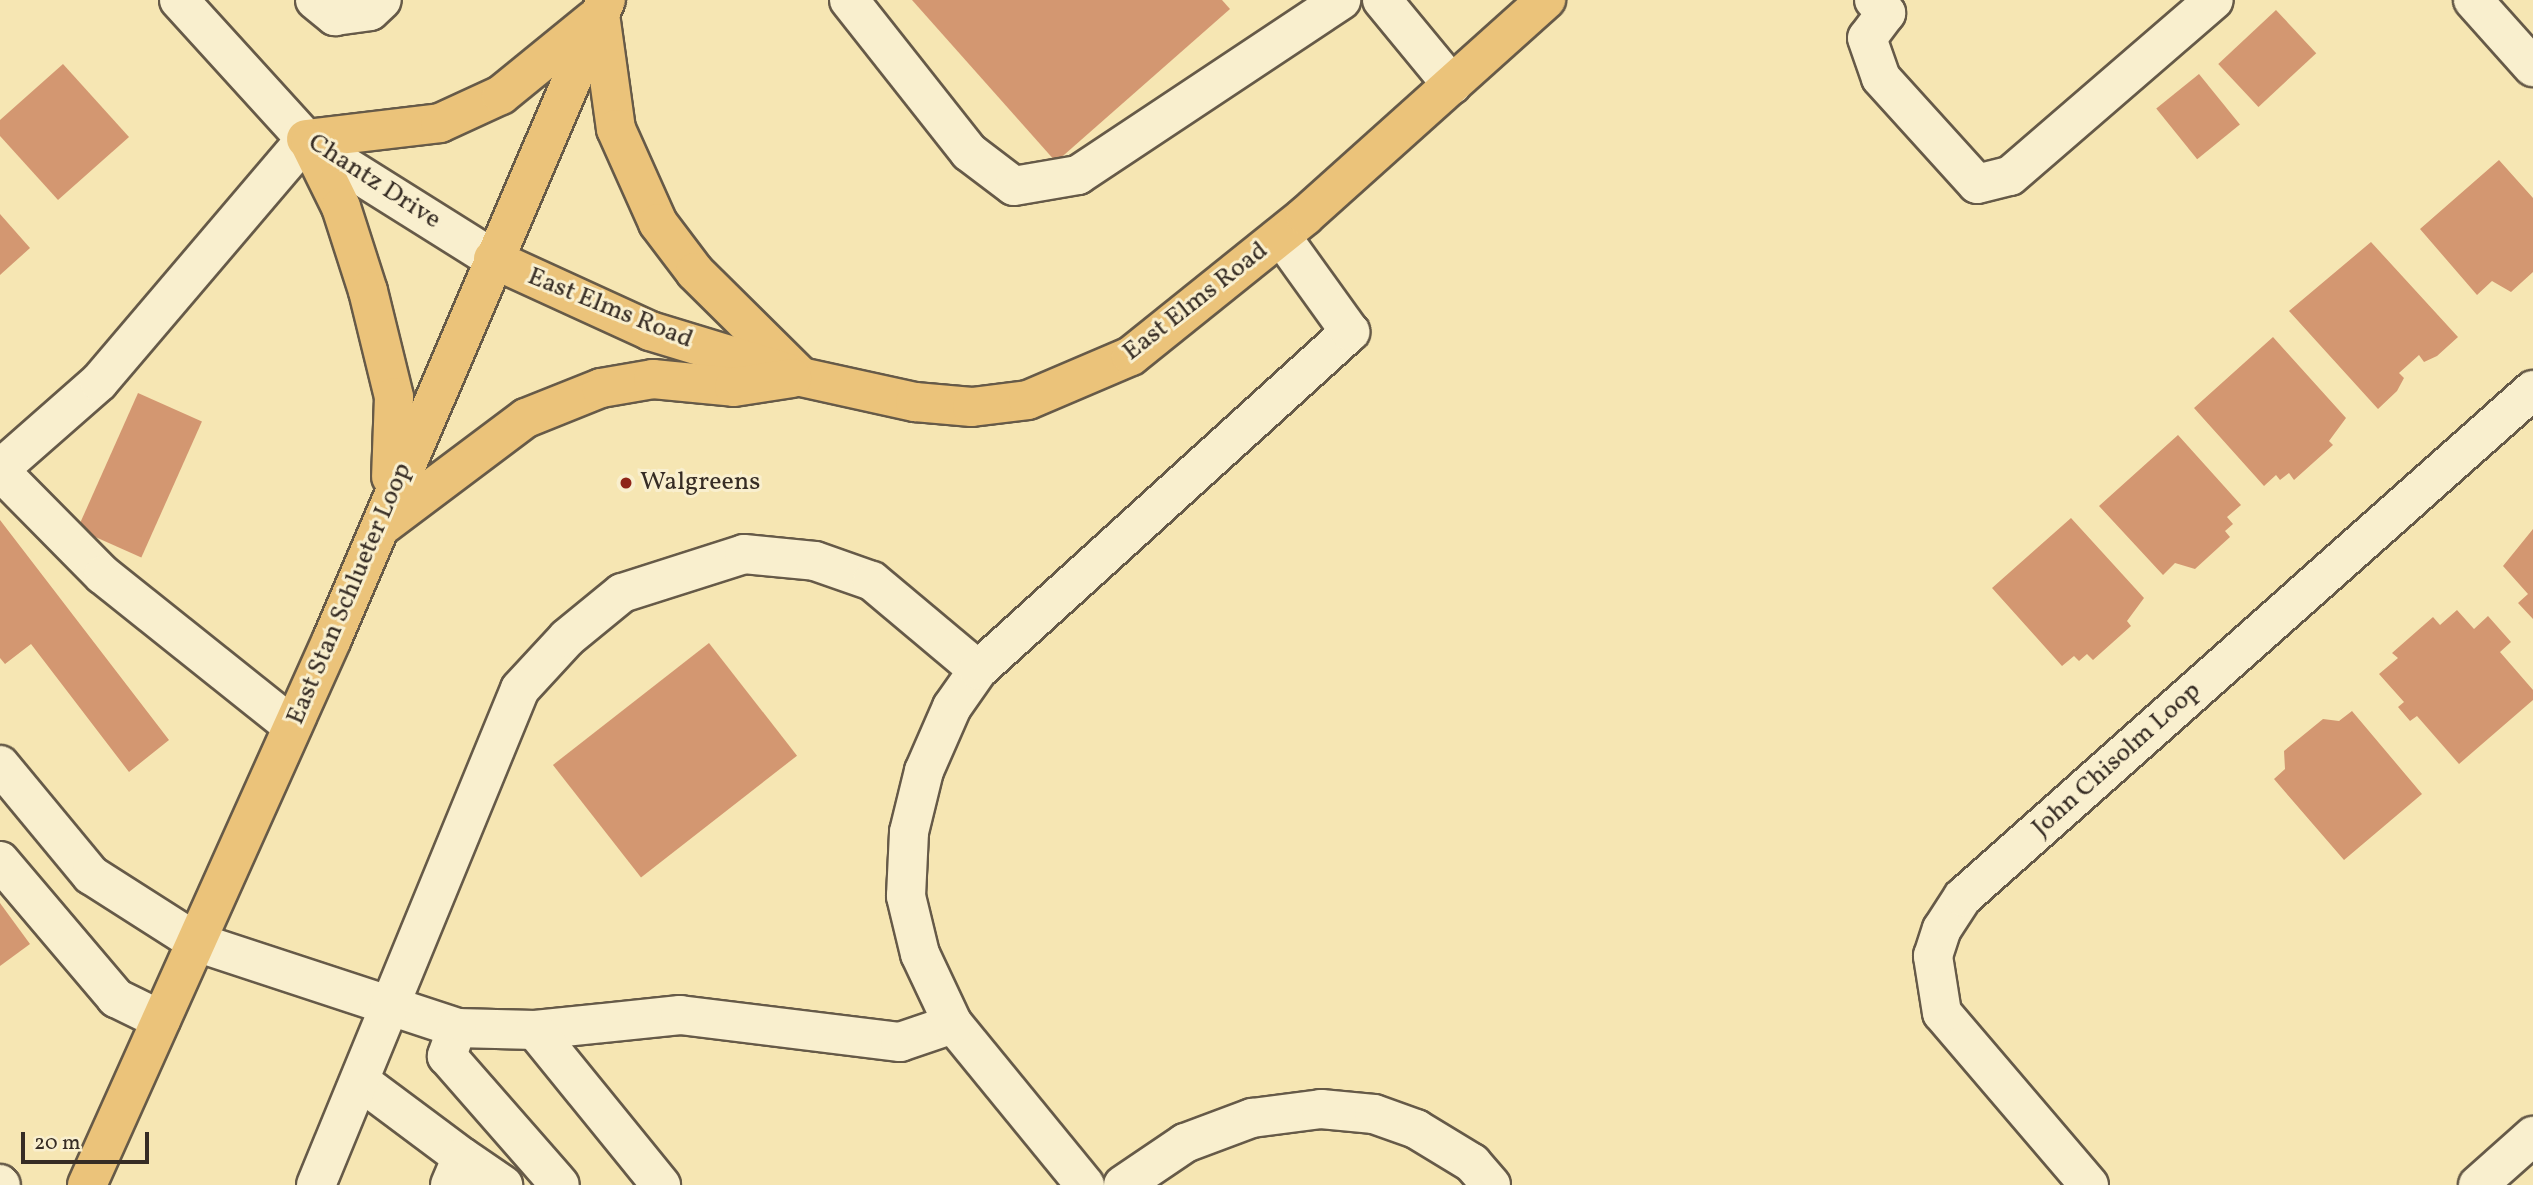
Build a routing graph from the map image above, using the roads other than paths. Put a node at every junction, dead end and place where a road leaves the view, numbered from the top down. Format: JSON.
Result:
{"nodes":[{"id":1,"x":315,"y":0,"type":"edge"},
{"id":2,"x":382,"y":0,"type":"edge"},
{"id":3,"x":849,"y":0,"type":"edge"},
{"id":4,"x":1340,"y":0,"type":"edge"},
{"id":5,"x":1382,"y":0,"type":"edge"},
{"id":6,"x":1546,"y":0,"type":"edge"},
{"id":7,"x":2214,"y":0,"type":"edge"},
{"id":8,"x":2473,"y":0,"type":"edge"},
{"id":9,"x":190,"y":4,"type":"edge"},
{"id":10,"x":1887,"y":4,"type":"edge"},
{"id":11,"x":603,"y":7,"type":"edge"},
{"id":12,"x":2533,"y":67,"type":"edge"},
{"id":13,"x":1452,"y":85,"type":"junction"},
{"id":14,"x":308,"y":141,"type":"junction"},
{"id":15,"x":1281,"y":236,"type":"junction"},
{"id":16,"x":494,"y":259,"type":"junction"},
{"id":17,"x":801,"y":377,"type":"junction"},
{"id":18,"x":2533,"y":390,"type":"edge"},
{"id":19,"x":0,"y":470,"type":"edge"},
{"id":20,"x":384,"y":515,"type":"junction"},
{"id":21,"x":978,"y":670,"type":"junction"},
{"id":22,"x":292,"y":726,"type":"junction"},
{"id":23,"x":0,"y":765,"type":"edge"},
{"id":24,"x":0,"y":861,"type":"edge"},
{"id":25,"x":196,"y":942,"type":"junction"},
{"id":26,"x":392,"y":1007,"type":"junction"},
{"id":27,"x":161,"y":1020,"type":"junction"},
{"id":28,"x":953,"y":1024,"type":"junction"},
{"id":29,"x":457,"y":1028,"type":"junction"},
{"id":30,"x":535,"y":1030,"type":"junction"},
{"id":31,"x":360,"y":1081,"type":"junction"},
{"id":32,"x":2533,"y":1136,"type":"edge"},
{"id":33,"x":456,"y":1171,"type":"edge"},
{"id":34,"x":87,"y":1185,"type":"edge"},
{"id":35,"x":316,"y":1185,"type":"edge"},
{"id":36,"x":503,"y":1185,"type":"edge"},
{"id":37,"x":560,"y":1185,"type":"edge"},
{"id":38,"x":661,"y":1185,"type":"edge"},
{"id":39,"x":1085,"y":1185,"type":"edge"},
{"id":40,"x":1123,"y":1185,"type":"edge"},
{"id":41,"x":1491,"y":1185,"type":"edge"},
{"id":42,"x":2089,"y":1185,"type":"edge"},
{"id":43,"x":2478,"y":1185,"type":"edge"}],
"edges":[{"from":1,"to":2,"type":"street"},
{"from":3,"to":4,"type":"street"},
{"from":5,"to":13,"type":"street"},
{"from":6,"to":13,"type":"main road","name":"East Elms Road"},
{"from":7,"to":10,"type":"street"},
{"from":8,"to":12,"type":"street"},
{"from":9,"to":14,"type":"street","name":"Chantz Drive"},
{"from":11,"to":14,"type":"main road"},
{"from":11,"to":16,"type":"main road","name":"East Stan Schlueter Loop"},
{"from":11,"to":17,"type":"main road"},
{"from":13,"to":15,"type":"main road","name":"East Elms Road"},
{"from":14,"to":16,"type":"street","name":"Chantz Drive"},
{"from":14,"to":19,"type":"street"},
{"from":14,"to":20,"type":"main road"},
{"from":15,"to":17,"type":"main road","name":"East Elms Road"},
{"from":15,"to":21,"type":"street"},
{"from":16,"to":17,"type":"main road","name":"East Elms Road"},
{"from":16,"to":20,"type":"main road","name":"East Stan Schlueter Loop"},
{"from":17,"to":20,"type":"main road"},
{"from":18,"to":42,"type":"street","name":"John Chisolm Loop"},
{"from":19,"to":22,"type":"street"},
{"from":20,"to":22,"type":"main road","name":"East Stan Schlueter Loop"},
{"from":21,"to":26,"type":"street"},
{"from":21,"to":28,"type":"street"},
{"from":22,"to":25,"type":"main road","name":"East Stan Schlueter Loop"},
{"from":23,"to":25,"type":"street"},
{"from":24,"to":27,"type":"street"},
{"from":25,"to":26,"type":"street"},
{"from":25,"to":27,"type":"main road","name":"East Stan Schlueter Loop"},
{"from":26,"to":29,"type":"street"},
{"from":26,"to":31,"type":"street"},
{"from":27,"to":34,"type":"main road","name":"East Stan Schlueter Loop"},
{"from":28,"to":30,"type":"street"},
{"from":28,"to":39,"type":"street"},
{"from":29,"to":30,"type":"street"},
{"from":29,"to":37,"type":"street"},
{"from":30,"to":38,"type":"street"},
{"from":31,"to":33,"type":"street"},
{"from":31,"to":35,"type":"street"},
{"from":32,"to":43,"type":"street"},
{"from":33,"to":36,"type":"street"},
{"from":40,"to":41,"type":"street"}]}
